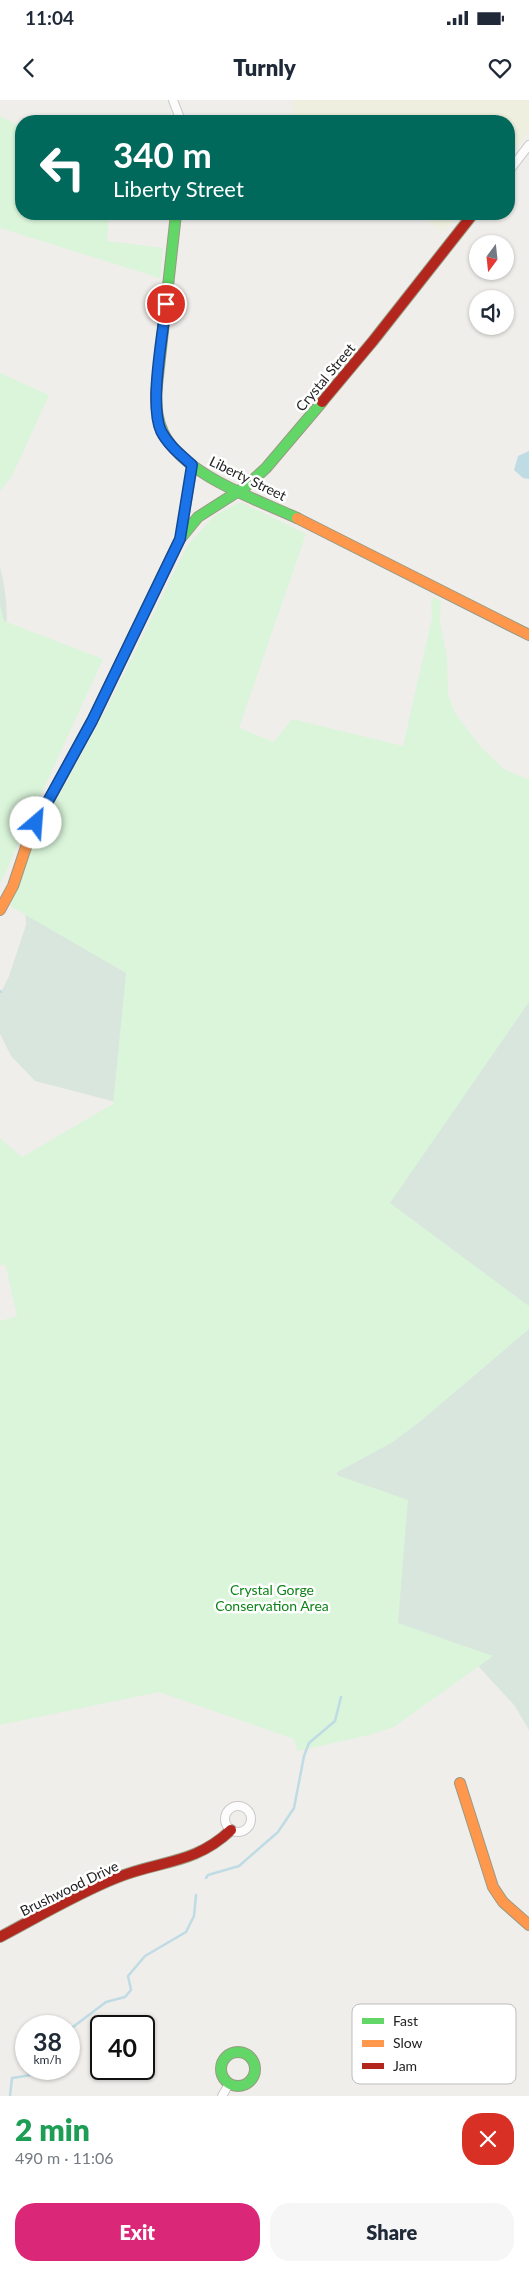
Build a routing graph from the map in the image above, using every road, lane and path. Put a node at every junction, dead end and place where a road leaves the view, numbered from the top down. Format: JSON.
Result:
{"nodes":[{"id":1,"x":173,"y":100,"type":"edge"},
{"id":2,"x":179,"y":115,"type":"edge"},
{"id":3,"x":529,"y":145,"type":"edge"},
{"id":4,"x":515,"y":163,"type":"edge"},
{"id":5,"x":175,"y":220,"type":"edge"},
{"id":6,"x":468,"y":220,"type":"edge"},
{"id":7,"x":192,"y":465,"type":"junction"},
{"id":8,"x":240,"y":490,"type":"junction"},
{"id":9,"x":180,"y":539,"type":"junction"},
{"id":10,"x":529,"y":635,"type":"edge"},
{"id":11,"x":0,"y":910,"type":"edge"},
{"id":12,"x":460,"y":1783,"type":"dead end"},
{"id":13,"x":231,"y":1830,"type":"dead end"},
{"id":14,"x":529,"y":1925,"type":"edge"},
{"id":15,"x":0,"y":1938,"type":"edge"},
{"id":16,"x":229,"y":2084,"type":"dead end"},
{"id":17,"x":222,"y":2096,"type":"edge"}],
"edges":[{"from":1,"to":2,"type":"street"},
{"from":3,"to":4,"type":"street"},
{"from":5,"to":7,"type":"street","name":"Liberty Street"},
{"from":6,"to":8,"type":"street","name":"Crystal Street"},
{"from":7,"to":8,"type":"street","name":"Liberty Street"},
{"from":7,"to":9,"type":"street","name":"Crystal Street"},
{"from":8,"to":9,"type":"street","name":"Crystal Street"},
{"from":8,"to":10,"type":"street","name":"Liberty Street"},
{"from":9,"to":11,"type":"street","name":"Crystal Street"},
{"from":12,"to":14,"type":"street"},
{"from":13,"to":15,"type":"street","name":"Brushwood Drive"},
{"from":16,"to":17,"type":"street"}]}
